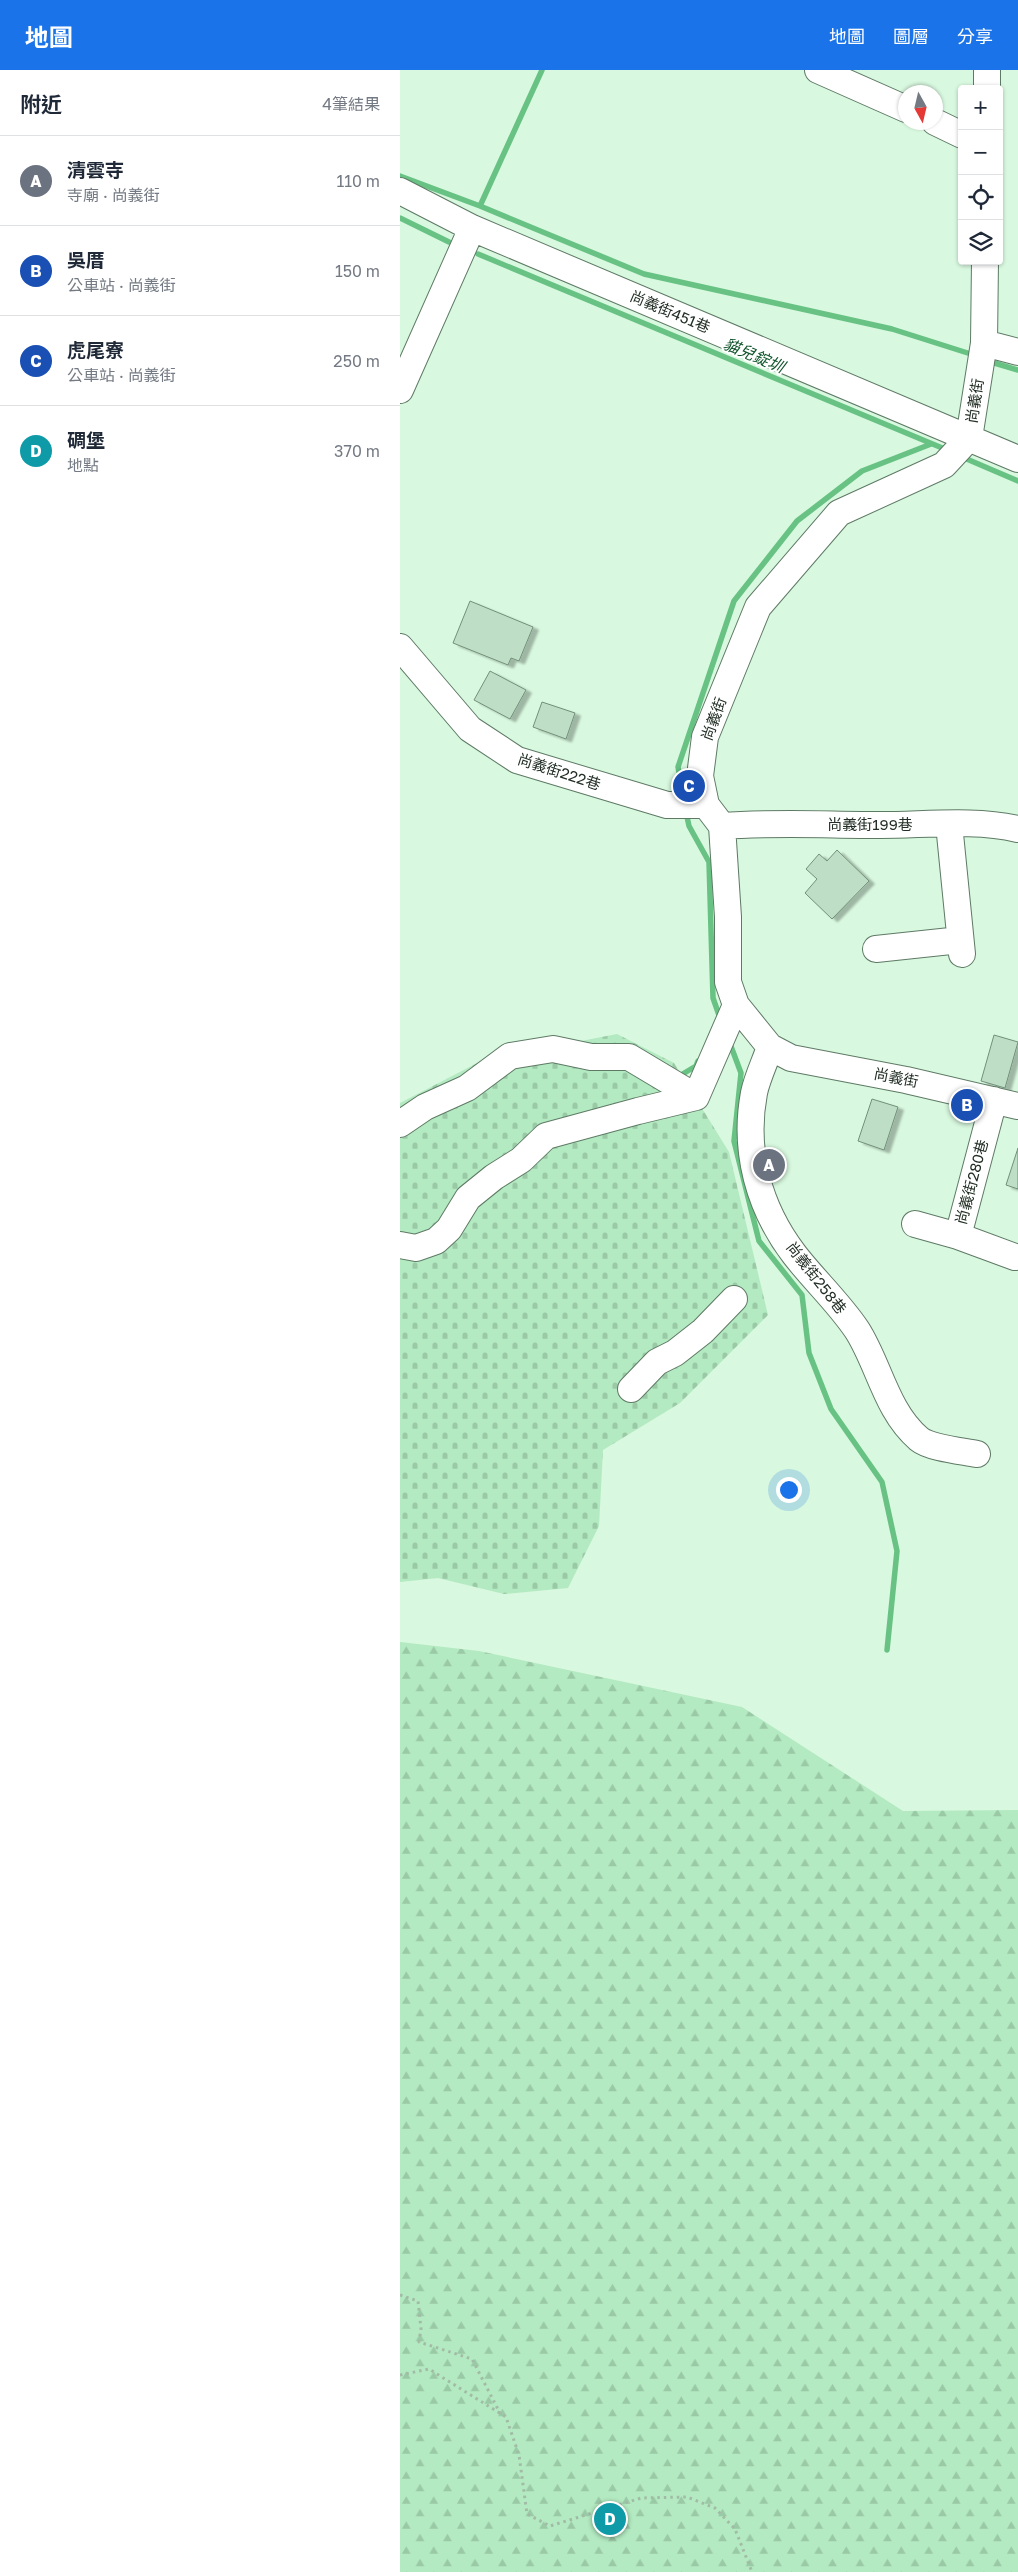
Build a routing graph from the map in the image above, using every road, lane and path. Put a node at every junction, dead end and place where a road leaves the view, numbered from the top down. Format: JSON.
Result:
{"nodes":[{"id":1,"x":818,"y":70,"type":"edge"},
{"id":2,"x":987,"y":70,"type":"edge"},
{"id":3,"x":987,"y":85,"type":"edge"},
{"id":4,"x":898,"y":105,"type":"edge"},
{"id":5,"x":943,"y":126,"type":"edge"},
{"id":6,"x":958,"y":133,"type":"edge"},
{"id":7,"x":400,"y":191,"type":"edge"},
{"id":8,"x":472,"y":228,"type":"junction"},
{"id":9,"x":985,"y":265,"type":"edge"},
{"id":10,"x":984,"y":343,"type":"junction"},
{"id":11,"x":1018,"y":352,"type":"edge"},
{"id":12,"x":400,"y":390,"type":"edge"},
{"id":13,"x":969,"y":438,"type":"junction"},
{"id":14,"x":1018,"y":459,"type":"edge"},
{"id":15,"x":400,"y":647,"type":"edge"},
{"id":16,"x":706,"y":805,"type":"junction"},
{"id":17,"x":949,"y":824,"type":"junction"},
{"id":18,"x":722,"y":826,"type":"junction"},
{"id":19,"x":1018,"y":829,"type":"edge"},
{"id":20,"x":876,"y":949,"type":"dead end"},
{"id":21,"x":733,"y":1010,"type":"junction"},
{"id":22,"x":770,"y":1047,"type":"junction"},
{"id":23,"x":696,"y":1097,"type":"junction"},
{"id":24,"x":1006,"y":1103,"type":"edge"},
{"id":25,"x":400,"y":1124,"type":"edge"},
{"id":26,"x":915,"y":1224,"type":"dead end"},
{"id":27,"x":958,"y":1236,"type":"junction"},
{"id":28,"x":400,"y":1245,"type":"edge"},
{"id":29,"x":1015,"y":1257,"type":"dead end"},
{"id":30,"x":734,"y":1299,"type":"dead end"},
{"id":31,"x":631,"y":1389,"type":"dead end"},
{"id":32,"x":977,"y":1454,"type":"dead end"},
{"id":33,"x":400,"y":2295,"type":"edge"},
{"id":34,"x":400,"y":2375,"type":"edge"},
{"id":35,"x":501,"y":2416,"type":"junction"},
{"id":36,"x":752,"y":2572,"type":"edge"}],
"edges":[{"from":1,"to":4,"type":"street"},
{"from":2,"to":3,"type":"street"},
{"from":5,"to":6,"type":"street"},
{"from":7,"to":8,"type":"street","name":"尚義街451巷"},
{"from":8,"to":12,"type":"street"},
{"from":8,"to":13,"type":"street","name":"尚義街451巷"},
{"from":9,"to":10,"type":"street","name":"尚義街"},
{"from":10,"to":11,"type":"street"},
{"from":10,"to":13,"type":"street","name":"尚義街"},
{"from":13,"to":14,"type":"street","name":"尚義街451巷"},
{"from":13,"to":16,"type":"street","name":"尚義街"},
{"from":15,"to":16,"type":"street","name":"尚義街222巷"},
{"from":16,"to":18,"type":"street","name":"尚義街"},
{"from":17,"to":18,"type":"street","name":"尚義街199巷"},
{"from":17,"to":19,"type":"street","name":"尚義街199巷"},
{"from":17,"to":20,"type":"street"},
{"from":18,"to":21,"type":"street","name":"尚義街"},
{"from":21,"to":22,"type":"street","name":"尚義街"},
{"from":21,"to":23,"type":"street"},
{"from":22,"to":24,"type":"street","name":"尚義街"},
{"from":22,"to":32,"type":"street","name":"尚義街258巷"},
{"from":23,"to":25,"type":"street"},
{"from":23,"to":28,"type":"street"},
{"from":24,"to":27,"type":"street","name":"尚義街280巷"},
{"from":26,"to":27,"type":"street"},
{"from":27,"to":29,"type":"street"},
{"from":30,"to":31,"type":"street"},
{"from":33,"to":35,"type":"path"},
{"from":34,"to":35,"type":"path"},
{"from":35,"to":36,"type":"path"}]}
